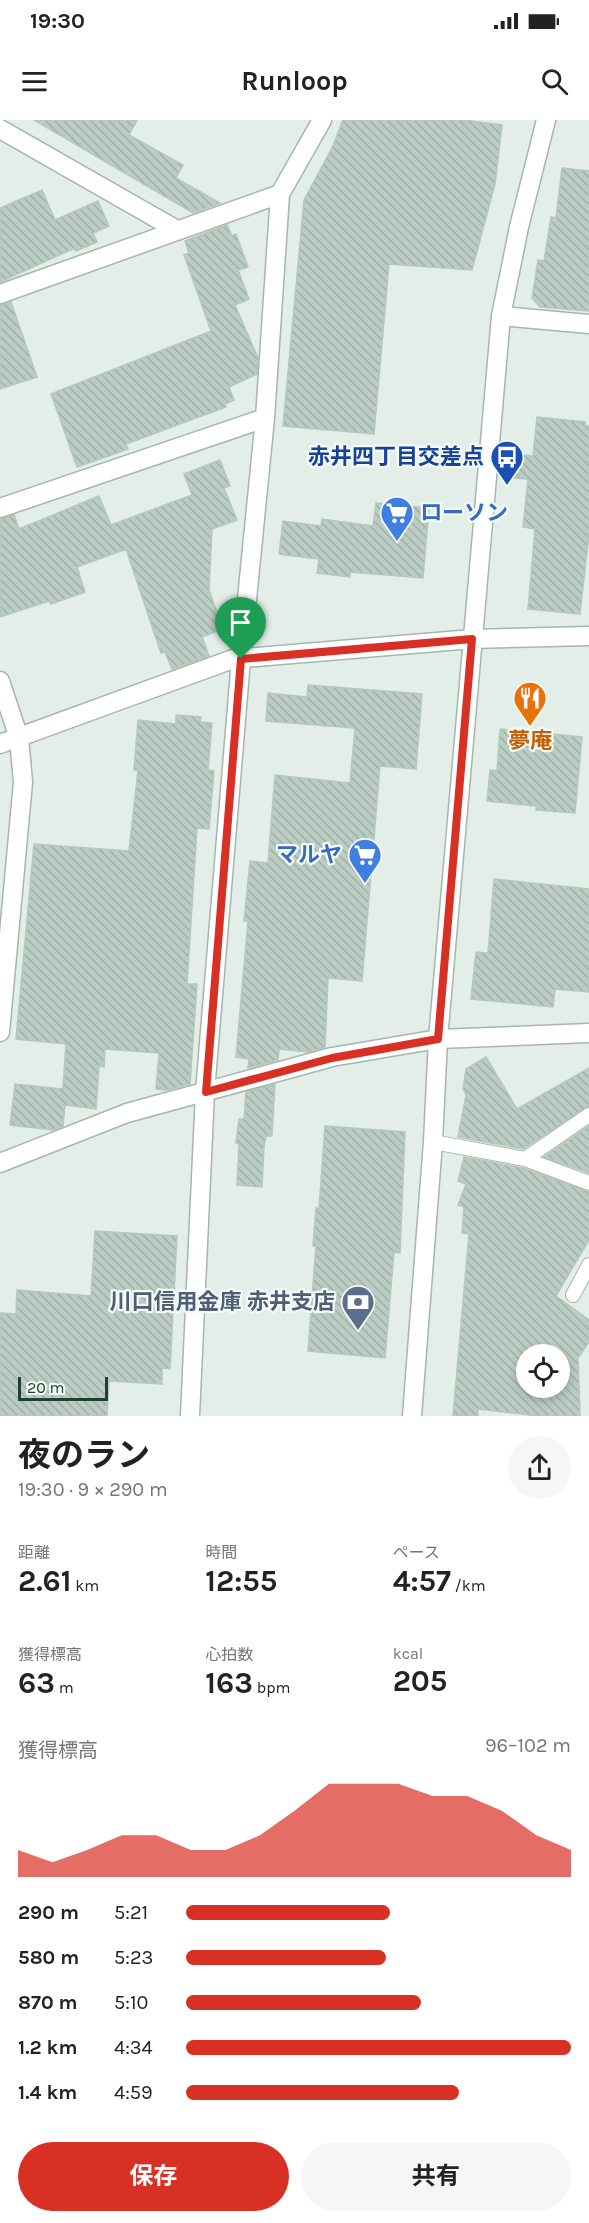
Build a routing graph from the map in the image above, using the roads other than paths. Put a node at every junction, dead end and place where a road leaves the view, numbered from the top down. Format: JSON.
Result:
{"nodes":[{"id":1,"x":322,"y":120,"type":"edge"},
{"id":2,"x":546,"y":120,"type":"edge"},
{"id":3,"x":0,"y":129,"type":"edge"},
{"id":4,"x":280,"y":194,"type":"junction"},
{"id":5,"x":177,"y":230,"type":"junction"},
{"id":6,"x":0,"y":294,"type":"edge"},
{"id":7,"x":501,"y":316,"type":"junction"},
{"id":8,"x":589,"y":324,"type":"edge"},
{"id":9,"x":265,"y":418,"type":"junction"},
{"id":10,"x":0,"y":508,"type":"edge"},
{"id":11,"x":589,"y":636,"type":"edge"},
{"id":12,"x":472,"y":639,"type":"junction"},
{"id":13,"x":241,"y":659,"type":"junction"},
{"id":14,"x":0,"y":681,"type":"edge"},
{"id":15,"x":19,"y":738,"type":"junction"},
{"id":16,"x":0,"y":744,"type":"edge"},
{"id":17,"x":0,"y":1032,"type":"edge"},
{"id":18,"x":589,"y":1033,"type":"edge"},
{"id":19,"x":438,"y":1039,"type":"junction"},
{"id":20,"x":206,"y":1092,"type":"junction"},
{"id":21,"x":589,"y":1115,"type":"edge"},
{"id":22,"x":433,"y":1142,"type":"junction"},
{"id":23,"x":525,"y":1159,"type":"junction"},
{"id":24,"x":0,"y":1163,"type":"edge"},
{"id":25,"x":589,"y":1183,"type":"edge"},
{"id":26,"x":589,"y":1265,"type":"edge"},
{"id":27,"x":573,"y":1295,"type":"dead end"},
{"id":28,"x":190,"y":1416,"type":"edge"},
{"id":29,"x":412,"y":1416,"type":"edge"}],
"edges":[{"from":1,"to":4,"type":"street"},
{"from":2,"to":7,"type":"street"},
{"from":3,"to":5,"type":"street"},
{"from":4,"to":5,"type":"street"},
{"from":4,"to":9,"type":"street"},
{"from":5,"to":6,"type":"street"},
{"from":7,"to":8,"type":"street"},
{"from":7,"to":12,"type":"street"},
{"from":9,"to":10,"type":"street"},
{"from":9,"to":13,"type":"street"},
{"from":11,"to":12,"type":"street"},
{"from":12,"to":13,"type":"street"},
{"from":12,"to":19,"type":"street"},
{"from":13,"to":15,"type":"street"},
{"from":13,"to":20,"type":"street"},
{"from":14,"to":15,"type":"street"},
{"from":15,"to":16,"type":"street"},
{"from":15,"to":17,"type":"street"},
{"from":18,"to":19,"type":"street"},
{"from":19,"to":20,"type":"street"},
{"from":19,"to":22,"type":"street"},
{"from":20,"to":24,"type":"street"},
{"from":20,"to":28,"type":"street"},
{"from":21,"to":23,"type":"lane"},
{"from":22,"to":23,"type":"lane"},
{"from":22,"to":29,"type":"street"},
{"from":23,"to":25,"type":"lane"},
{"from":26,"to":27,"type":"lane"}]}
